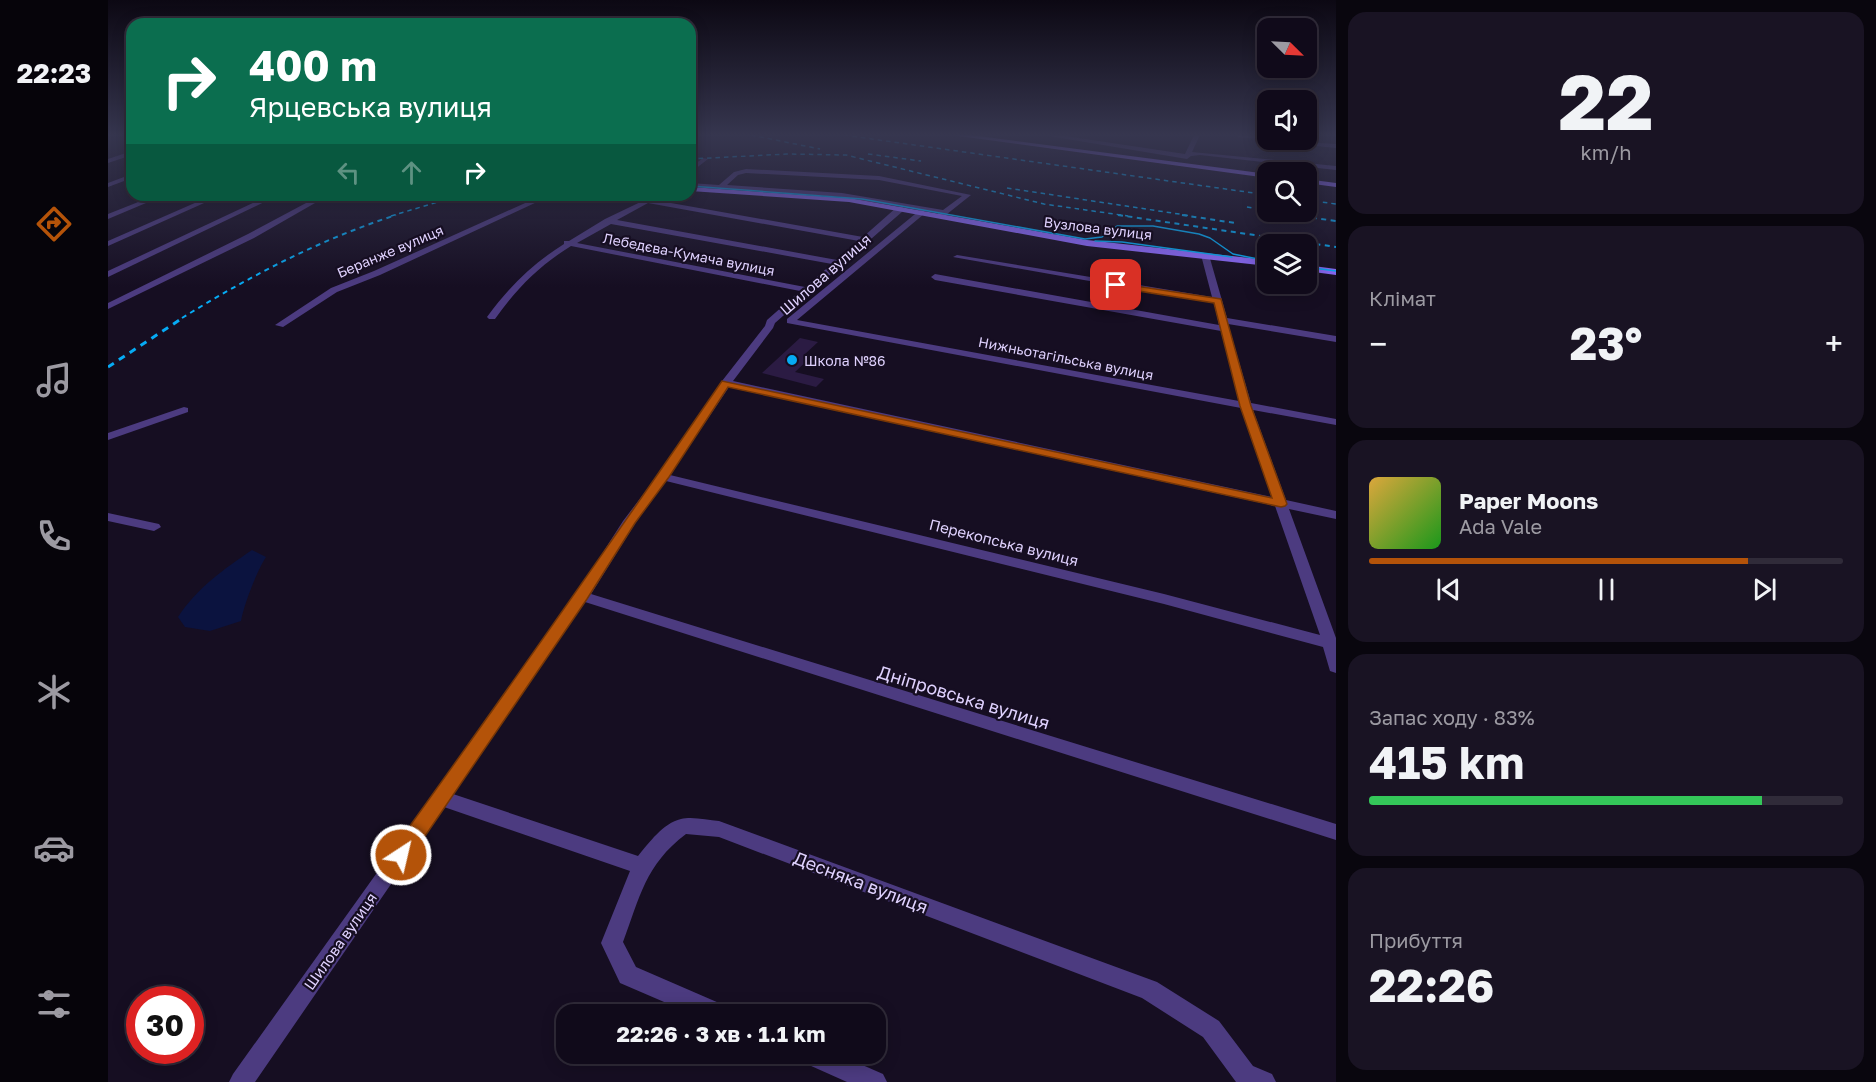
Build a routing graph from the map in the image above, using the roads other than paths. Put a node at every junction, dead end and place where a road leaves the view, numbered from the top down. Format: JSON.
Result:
{"nodes":[{"id":1,"x":918,"y":185,"type":"edge"},
{"id":2,"x":696,"y":187,"type":"edge"},
{"id":3,"x":696,"y":187,"type":"edge"},
{"id":4,"x":722,"y":187,"type":"joint"},
{"id":5,"x":147,"y":201,"type":"edge"},
{"id":6,"x":205,"y":201,"type":"edge"},
{"id":7,"x":263,"y":201,"type":"edge"},
{"id":8,"x":315,"y":201,"type":"edge"},
{"id":9,"x":535,"y":201,"type":"edge"},
{"id":10,"x":647,"y":201,"type":"joint"},
{"id":11,"x":900,"y":209,"type":"junction"},
{"id":12,"x":921,"y":212,"type":"junction"},
{"id":13,"x":942,"y":214,"type":"junction"},
{"id":14,"x":108,"y":217,"type":"edge"},
{"id":15,"x":608,"y":221,"type":"junction"},
{"id":16,"x":863,"y":239,"type":"junction"},
{"id":17,"x":108,"y":243,"type":"edge"},
{"id":18,"x":567,"y":243,"type":"junction"},
{"id":19,"x":1205,"y":255,"type":"junction"},
{"id":20,"x":957,"y":257,"type":"dead end"},
{"id":21,"x":1257,"y":261,"type":"edge"},
{"id":22,"x":837,"y":262,"type":"junction"},
{"id":23,"x":1317,"y":267,"type":"edge"},
{"id":24,"x":1336,"y":270,"type":"edge"},
{"id":25,"x":108,"y":274,"type":"edge"},
{"id":26,"x":934,"y":278,"type":"dead end"},
{"id":27,"x":806,"y":290,"type":"junction"},
{"id":28,"x":1218,"y":301,"type":"junction"},
{"id":29,"x":108,"y":306,"type":"edge"},
{"id":30,"x":492,"y":316,"type":"dead end"},
{"id":31,"x":790,"y":321,"type":"joint"},
{"id":32,"x":280,"y":325,"type":"dead end"},
{"id":33,"x":1224,"y":325,"type":"junction"},
{"id":34,"x":1336,"y":339,"type":"edge"},
{"id":35,"x":726,"y":383,"type":"junction"},
{"id":36,"x":1246,"y":406,"type":"junction"},
{"id":37,"x":184,"y":410,"type":"dead end"},
{"id":38,"x":1336,"y":422,"type":"edge"},
{"id":39,"x":108,"y":437,"type":"edge"},
{"id":40,"x":663,"y":477,"type":"junction"},
{"id":41,"x":1281,"y":504,"type":"junction"},
{"id":42,"x":1336,"y":515,"type":"edge"},
{"id":43,"x":108,"y":518,"type":"edge"},
{"id":44,"x":154,"y":527,"type":"dead end"},
{"id":45,"x":582,"y":596,"type":"junction"},
{"id":46,"x":1333,"y":644,"type":"edge"},
{"id":47,"x":1336,"y":667,"type":"edge"},
{"id":48,"x":441,"y":798,"type":"junction"},
{"id":49,"x":1336,"y":832,"type":"edge"},
{"id":50,"x":642,"y":866,"type":"junction"},
{"id":51,"x":695,"y":1004,"type":"edge"},
{"id":52,"x":833,"y":1064,"type":"edge"},
{"id":53,"x":1249,"y":1079,"type":"edge"},
{"id":54,"x":241,"y":1082,"type":"edge"},
{"id":55,"x":875,"y":1082,"type":"edge"}],
"edges":[{"from":1,"to":13,"type":"street"},
{"from":2,"to":4,"type":"street"},
{"from":3,"to":11,"type":"street","name":"Вузлова вулиця"},
{"from":4,"to":13,"type":"street"},
{"from":5,"to":14,"type":"street"},
{"from":6,"to":17,"type":"street"},
{"from":7,"to":25,"type":"street"},
{"from":8,"to":29,"type":"street"},
{"from":9,"to":32,"type":"street","name":"Беранже вулиця"},
{"from":10,"to":15,"type":"street"},
{"from":10,"to":16,"type":"street"},
{"from":11,"to":12,"type":"street","name":"Вузлова вулиця"},
{"from":11,"to":16,"type":"street","name":"Шилова вулиця"},
{"from":12,"to":13,"type":"street","name":"Вузлова вулиця"},
{"from":12,"to":31,"type":"street","name":"Шилова вулиця"},
{"from":13,"to":19,"type":"street","name":"Вузлова вулиця"},
{"from":15,"to":18,"type":"street"},
{"from":15,"to":22,"type":"street"},
{"from":16,"to":22,"type":"street","name":"Шилова вулиця"},
{"from":18,"to":27,"type":"street","name":"Лебедєва-Кумача вулиця"},
{"from":18,"to":30,"type":"street"},
{"from":19,"to":21,"type":"street","name":"Вузлова вулиця"},
{"from":19,"to":28,"type":"street"},
{"from":20,"to":28,"type":"street"},
{"from":22,"to":27,"type":"street","name":"Шилова вулиця"},
{"from":23,"to":24,"type":"street"},
{"from":26,"to":33,"type":"street"},
{"from":27,"to":35,"type":"street","name":"Шилова вулиця"},
{"from":28,"to":33,"type":"street"},
{"from":31,"to":36,"type":"street","name":"Нижньотагільська вулиця"},
{"from":33,"to":34,"type":"street"},
{"from":33,"to":36,"type":"street"},
{"from":35,"to":40,"type":"street","name":"Шилова вулиця"},
{"from":35,"to":41,"type":"street"},
{"from":36,"to":38,"type":"street","name":"Нижньотагільська вулиця"},
{"from":36,"to":41,"type":"street"},
{"from":37,"to":39,"type":"street"},
{"from":40,"to":45,"type":"street","name":"Шилова вулиця"},
{"from":40,"to":46,"type":"street","name":"Перекопська вулиця"},
{"from":41,"to":42,"type":"street"},
{"from":41,"to":46,"type":"street"},
{"from":43,"to":44,"type":"street"},
{"from":45,"to":48,"type":"street","name":"Шилова вулиця"},
{"from":45,"to":49,"type":"street","name":"Дніпровська вулиця"},
{"from":46,"to":47,"type":"street"},
{"from":48,"to":50,"type":"street"},
{"from":48,"to":54,"type":"street","name":"Шилова вулиця"},
{"from":50,"to":51,"type":"street","name":"Десняка вулиця"},
{"from":50,"to":53,"type":"street","name":"Десняка вулиця"},
{"from":52,"to":55,"type":"street"}]}
